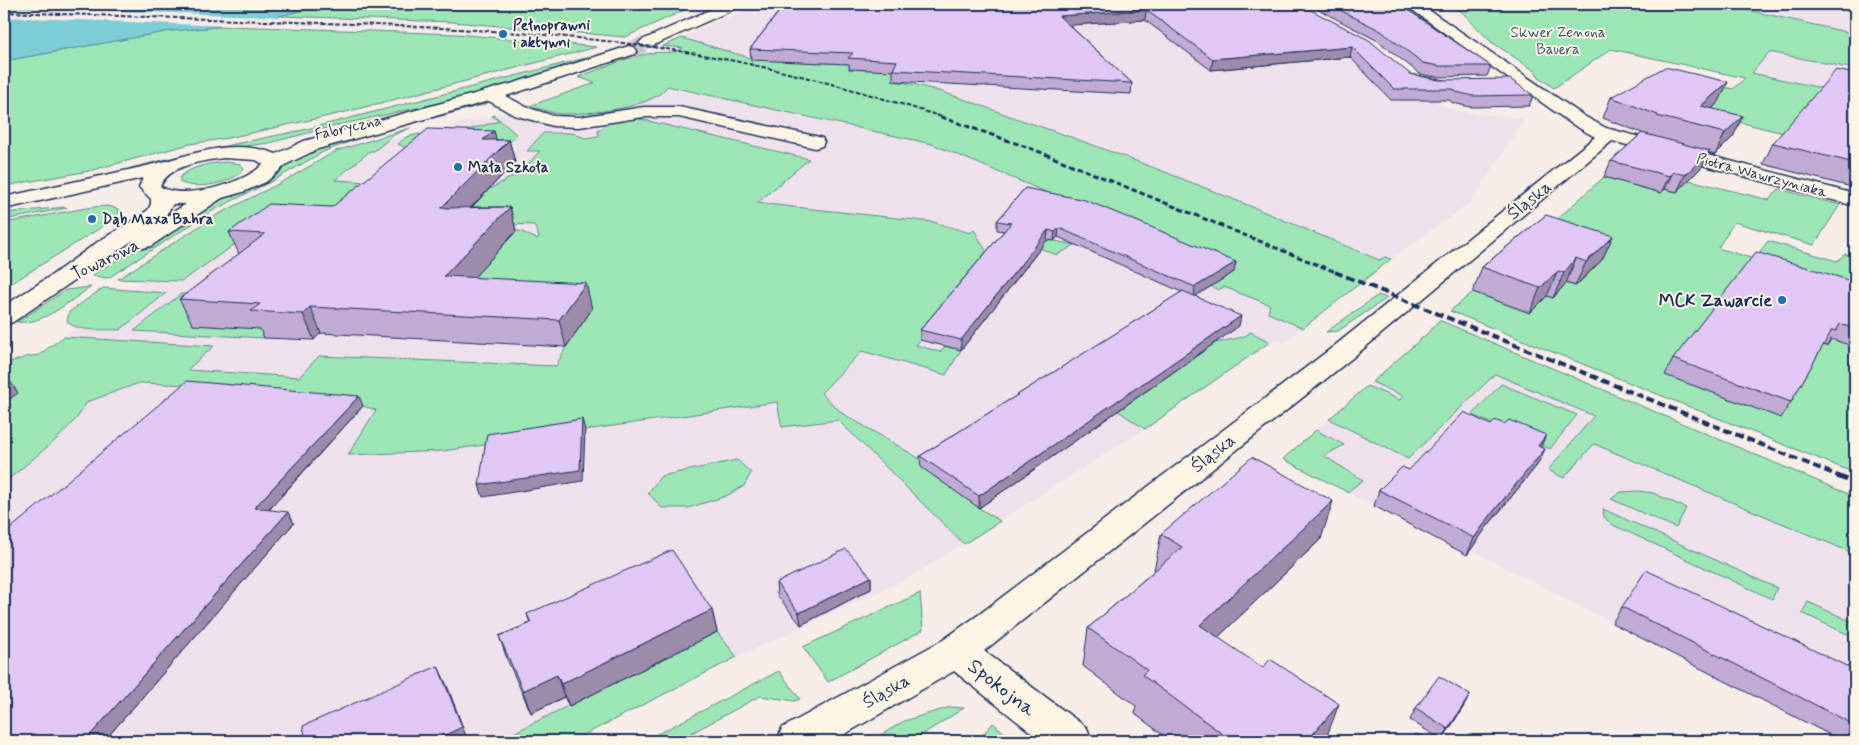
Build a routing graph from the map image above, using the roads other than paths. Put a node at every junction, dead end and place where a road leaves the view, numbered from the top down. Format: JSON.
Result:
{"nodes":[{"id":1,"x":734,"y":4,"type":"edge"},
{"id":2,"x":1411,"y":4,"type":"edge"},
{"id":3,"x":647,"y":43,"type":"tunnel mouth"},
{"id":4,"x":629,"y":51,"type":"tunnel mouth"},
{"id":5,"x":1496,"y":83,"type":"edge"},
{"id":6,"x":1525,"y":83,"type":"junction"},
{"id":7,"x":491,"y":95,"type":"junction"},
{"id":8,"x":456,"y":104,"type":"junction"},
{"id":9,"x":1608,"y":135,"type":"junction"},
{"id":10,"x":815,"y":142,"type":"dead end"},
{"id":11,"x":240,"y":152,"type":"junction"},
{"id":12,"x":273,"y":164,"type":"junction"},
{"id":13,"x":172,"y":166,"type":"junction"},
{"id":14,"x":226,"y":192,"type":"junction"},
{"id":15,"x":162,"y":196,"type":"junction"},
{"id":16,"x":1855,"y":200,"type":"edge"},
{"id":17,"x":4,"y":203,"type":"edge"},
{"id":18,"x":61,"y":280,"type":"junction"},
{"id":19,"x":15,"y":302,"type":"edge"},
{"id":20,"x":4,"y":317,"type":"edge"},
{"id":21,"x":956,"y":651,"type":"junction"},
{"id":22,"x":797,"y":741,"type":"edge"},
{"id":23,"x":1072,"y":741,"type":"edge"}],
"edges":[{"from":1,"to":3,"type":"street"},
{"from":2,"to":6,"type":"street","name":"Piotra Wawrzyniaka"},
{"from":4,"to":7,"type":"street","name":"Fabryczna"},
{"from":5,"to":6,"type":"street"},
{"from":6,"to":9,"type":"street","name":"Piotra Wawrzyniaka"},
{"from":7,"to":8,"type":"street","name":"Fabryczna"},
{"from":7,"to":10,"type":"street"},
{"from":8,"to":11,"type":"street","name":"Fabryczna"},
{"from":8,"to":12,"type":"street","name":"Fabryczna"},
{"from":9,"to":16,"type":"street","name":"Piotra Wawrzyniaka"},
{"from":9,"to":21,"type":"street","name":"Śląska"},
{"from":11,"to":12,"type":"street"},
{"from":11,"to":13,"type":"street"},
{"from":12,"to":14,"type":"street","name":"Fabryczna"},
{"from":13,"to":15,"type":"street"},
{"from":13,"to":17,"type":"street"},
{"from":14,"to":15,"type":"street"},
{"from":14,"to":18,"type":"street","name":"Towarowa"},
{"from":15,"to":18,"type":"street","name":"Towarowa"},
{"from":18,"to":19,"type":"street","name":"Towarowa"},
{"from":19,"to":20,"type":"street","name":"Towarowa"},
{"from":21,"to":22,"type":"street","name":"Śląska"},
{"from":21,"to":23,"type":"street","name":"Spokojna"}]}
